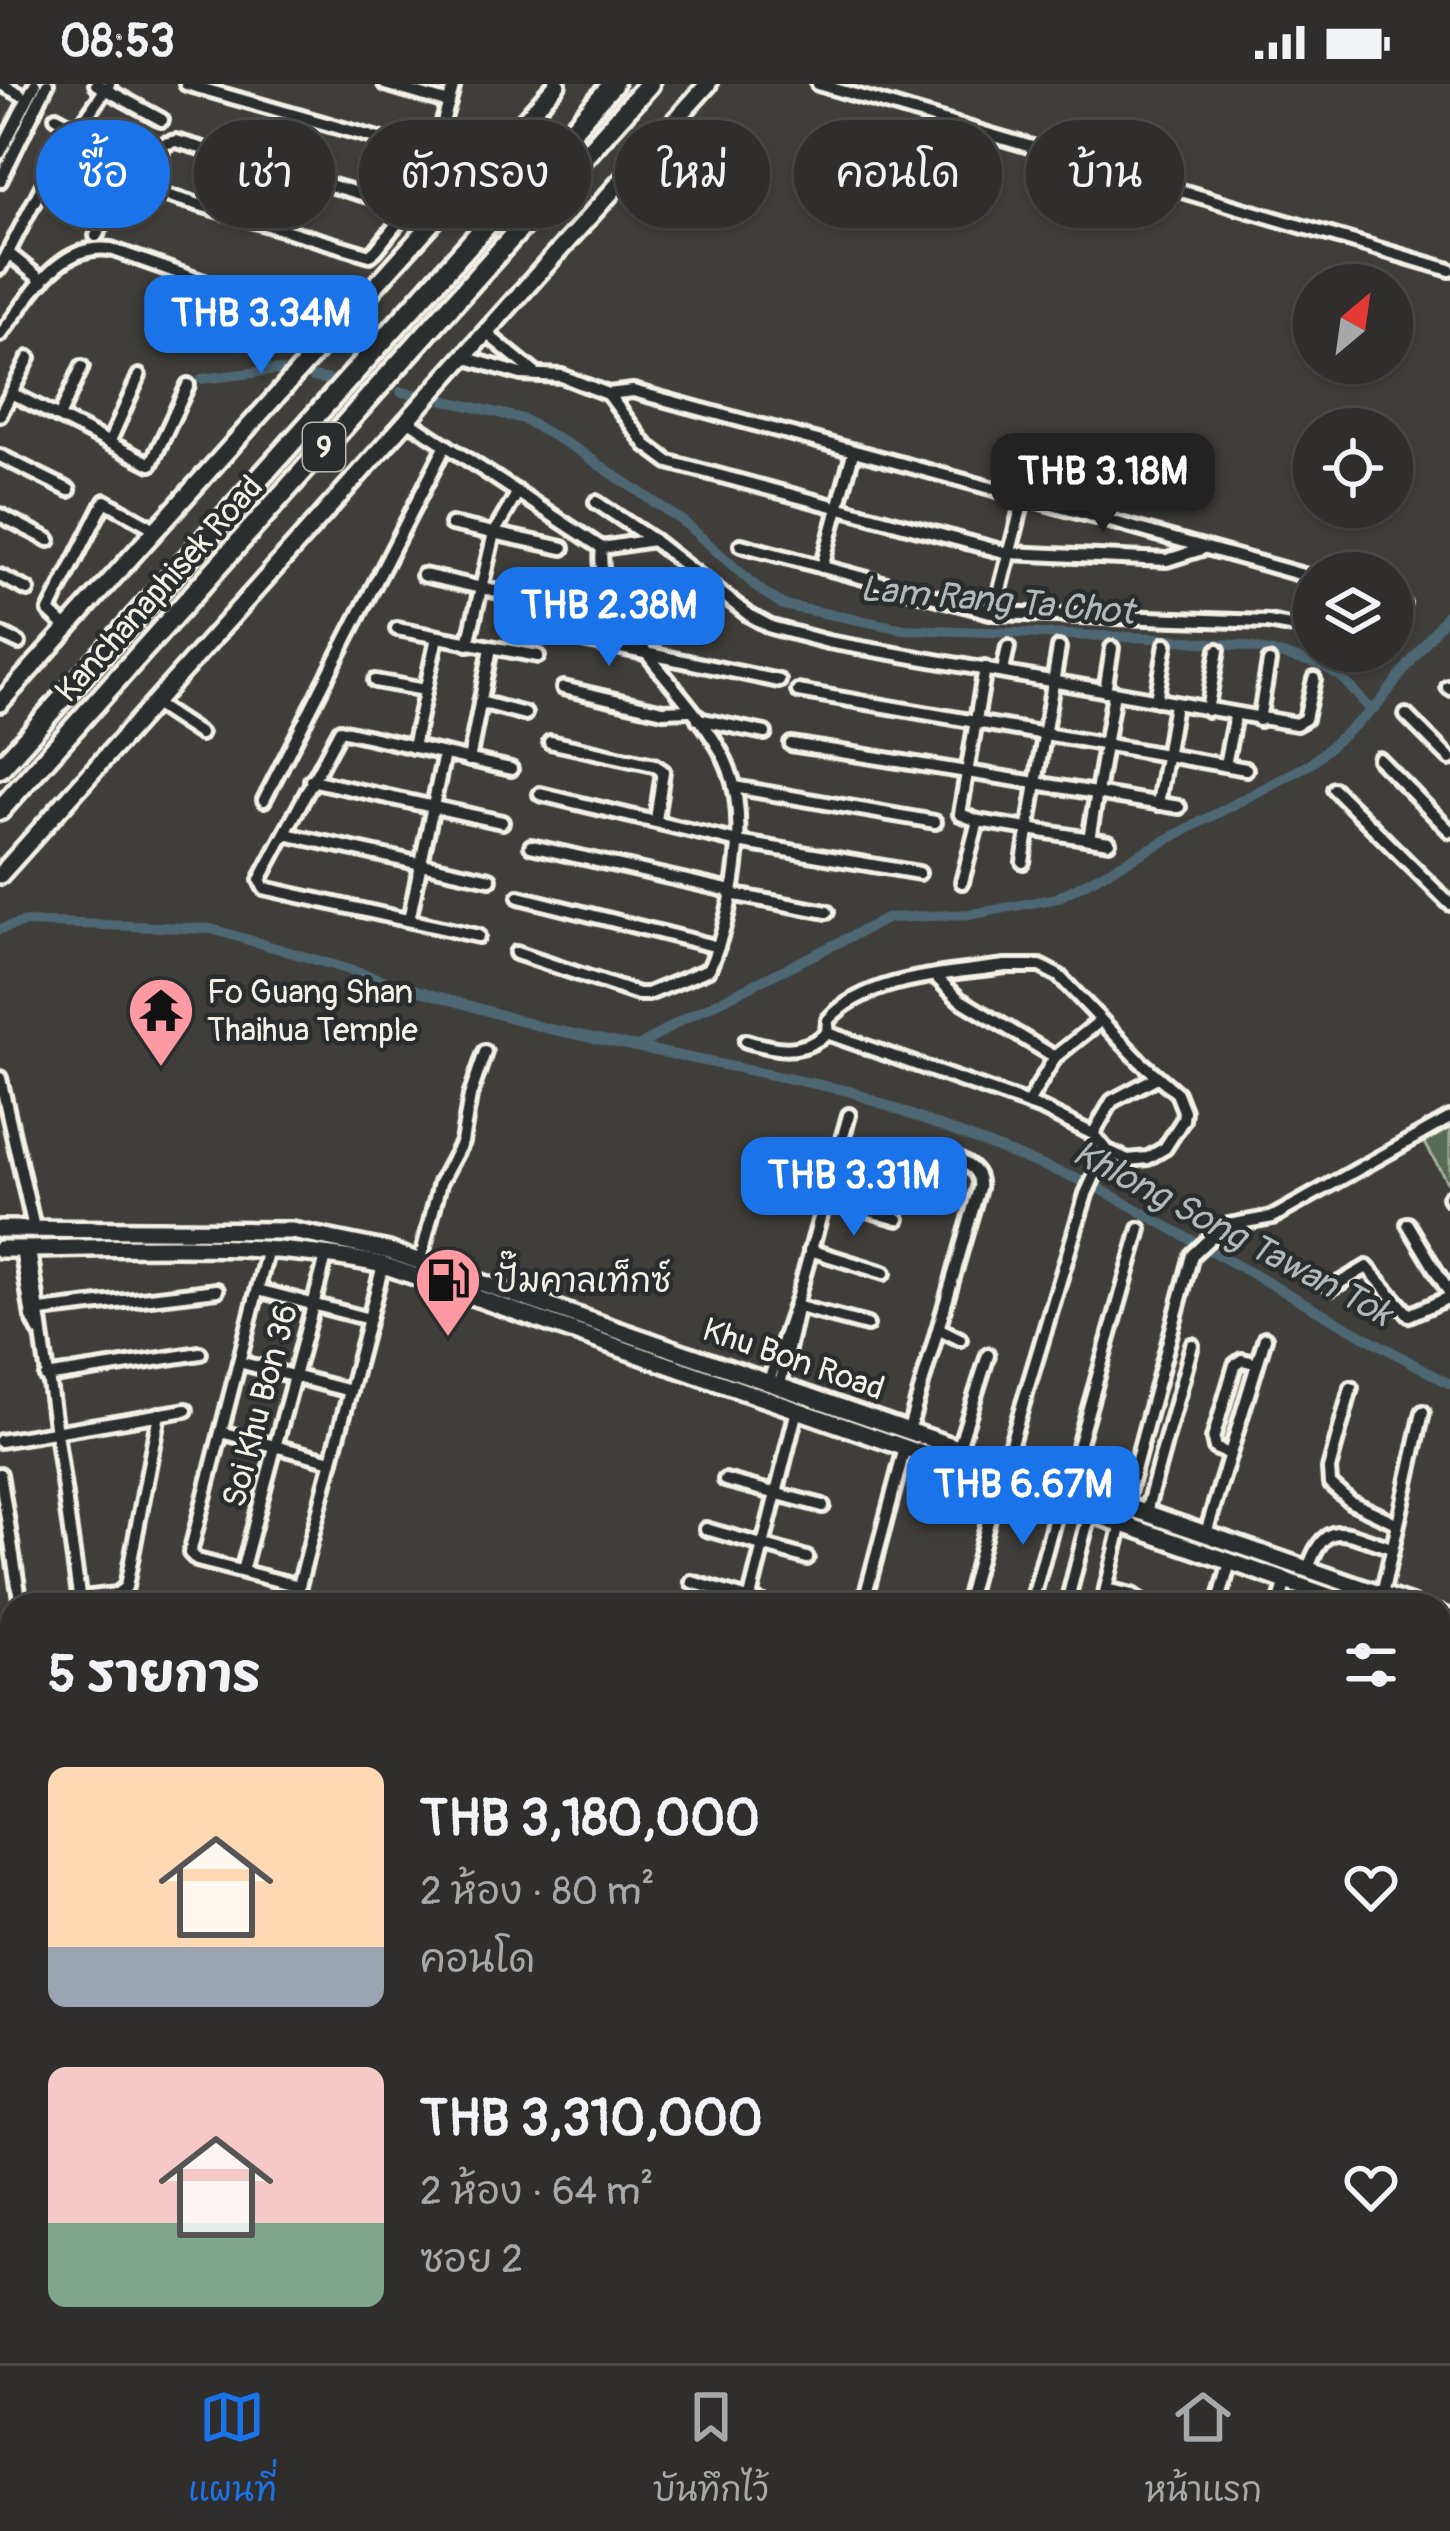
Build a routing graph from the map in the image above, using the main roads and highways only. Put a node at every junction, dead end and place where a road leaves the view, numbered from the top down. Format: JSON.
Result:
{"nodes":[{"id":1,"x":556,"y":84,"type":"edge"},
{"id":2,"x":613,"y":84,"type":"edge"},
{"id":3,"x":649,"y":84,"type":"edge"},
{"id":4,"x":708,"y":84,"type":"edge"},
{"id":5,"x":0,"y":703,"type":"edge"},
{"id":6,"x":0,"y":768,"type":"edge"},
{"id":7,"x":0,"y":810,"type":"edge"},
{"id":8,"x":0,"y":875,"type":"edge"},
{"id":9,"x":0,"y":1229,"type":"edge"},
{"id":10,"x":0,"y":1249,"type":"edge"},
{"id":11,"x":527,"y":1306,"type":"junction"},
{"id":12,"x":1320,"y":1593,"type":"edge"},
{"id":13,"x":1379,"y":1593,"type":"edge"}],
"edges":[{"from":1,"to":5,"type":"main road"},
{"from":2,"to":6,"type":"highway","name":"Kanchanaphisek Road","number":"9"},
{"from":3,"to":7,"type":"highway","name":"Kanchanaphisek Road","number":"9"},
{"from":4,"to":8,"type":"main road"},
{"from":9,"to":11,"type":"main road","name":"Khu Bon Road"},
{"from":10,"to":11,"type":"main road","name":"Khu Bon Road"},
{"from":11,"to":12,"type":"main road","name":"Khu Bon Road"},
{"from":11,"to":13,"type":"main road","name":"Khu Bon Road"}]}
